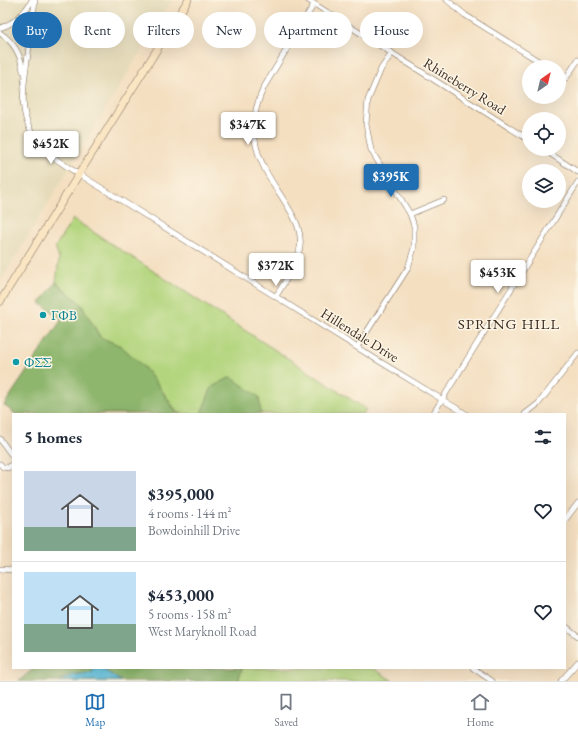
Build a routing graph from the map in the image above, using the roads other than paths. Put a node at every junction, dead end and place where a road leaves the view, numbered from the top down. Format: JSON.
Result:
{"nodes":[{"id":1,"x":34,"y":0,"type":"edge"},
{"id":2,"x":188,"y":0,"type":"edge"},
{"id":3,"x":308,"y":0,"type":"edge"},
{"id":4,"x":446,"y":0,"type":"edge"},
{"id":5,"x":314,"y":4,"type":"junction"},
{"id":6,"x":0,"y":28,"type":"edge"},
{"id":7,"x":0,"y":33,"type":"edge"},
{"id":8,"x":392,"y":53,"type":"junction"},
{"id":9,"x":537,"y":60,"type":"edge"},
{"id":10,"x":578,"y":60,"type":"edge"},
{"id":11,"x":24,"y":78,"type":"junction"},
{"id":12,"x":566,"y":78,"type":"edge"},
{"id":13,"x":522,"y":136,"type":"edge"},
{"id":14,"x":553,"y":156,"type":"edge"},
{"id":15,"x":578,"y":172,"type":"edge"},
{"id":16,"x":79,"y":174,"type":"junction"},
{"id":17,"x":578,"y":182,"type":"edge"},
{"id":18,"x":444,"y":200,"type":"dead end"},
{"id":19,"x":410,"y":214,"type":"junction"},
{"id":20,"x":276,"y":296,"type":"junction"},
{"id":21,"x":0,"y":302,"type":"edge"},
{"id":22,"x":357,"y":347,"type":"junction"},
{"id":23,"x":578,"y":353,"type":"edge"},
{"id":24,"x":442,"y":399,"type":"junction"},
{"id":25,"x":434,"y":413,"type":"edge"},
{"id":26,"x":464,"y":413,"type":"edge"},
{"id":27,"x":526,"y":413,"type":"edge"},
{"id":28,"x":0,"y":439,"type":"edge"},
{"id":29,"x":12,"y":456,"type":"edge"},
{"id":30,"x":0,"y":464,"type":"edge"},
{"id":31,"x":12,"y":464,"type":"edge"},
{"id":32,"x":578,"y":503,"type":"edge"},
{"id":33,"x":566,"y":519,"type":"edge"},
{"id":34,"x":0,"y":569,"type":"edge"},
{"id":35,"x":12,"y":570,"type":"edge"},
{"id":36,"x":566,"y":627,"type":"edge"},
{"id":37,"x":578,"y":636,"type":"edge"},
{"id":38,"x":578,"y":662,"type":"edge"},
{"id":39,"x":474,"y":669,"type":"edge"},
{"id":40,"x":492,"y":681,"type":"edge"},
{"id":41,"x":561,"y":681,"type":"edge"}],
"edges":[{"from":1,"to":6,"type":"street"},
{"from":1,"to":11,"type":"street","name":"Hillendale Drive"},
{"from":2,"to":16,"type":"main road"},
{"from":3,"to":5,"type":"street","name":"Rhineberry Road"},
{"from":4,"to":9,"type":"street"},
{"from":5,"to":8,"type":"street","name":"Rhineberry Road"},
{"from":5,"to":20,"type":"street"},
{"from":7,"to":11,"type":"street"},
{"from":8,"to":13,"type":"street","name":"Rhineberry Road"},
{"from":8,"to":19,"type":"street"},
{"from":10,"to":12,"type":"street"},
{"from":11,"to":16,"type":"street","name":"Hillendale Drive"},
{"from":14,"to":15,"type":"street"},
{"from":16,"to":20,"type":"street","name":"Hillendale Drive"},
{"from":16,"to":21,"type":"main road"},
{"from":17,"to":24,"type":"street"},
{"from":18,"to":19,"type":"street"},
{"from":19,"to":22,"type":"street"},
{"from":20,"to":22,"type":"street","name":"Hillendale Drive"},
{"from":22,"to":24,"type":"street","name":"Hillendale Drive"},
{"from":23,"to":27,"type":"street"},
{"from":24,"to":25,"type":"street"},
{"from":24,"to":26,"type":"street","name":"Hillendale Drive"},
{"from":28,"to":29,"type":"street"},
{"from":30,"to":31,"type":"street"},
{"from":32,"to":33,"type":"street"},
{"from":34,"to":35,"type":"street"},
{"from":36,"to":37,"type":"street"},
{"from":38,"to":41,"type":"street"},
{"from":39,"to":40,"type":"street"}]}
